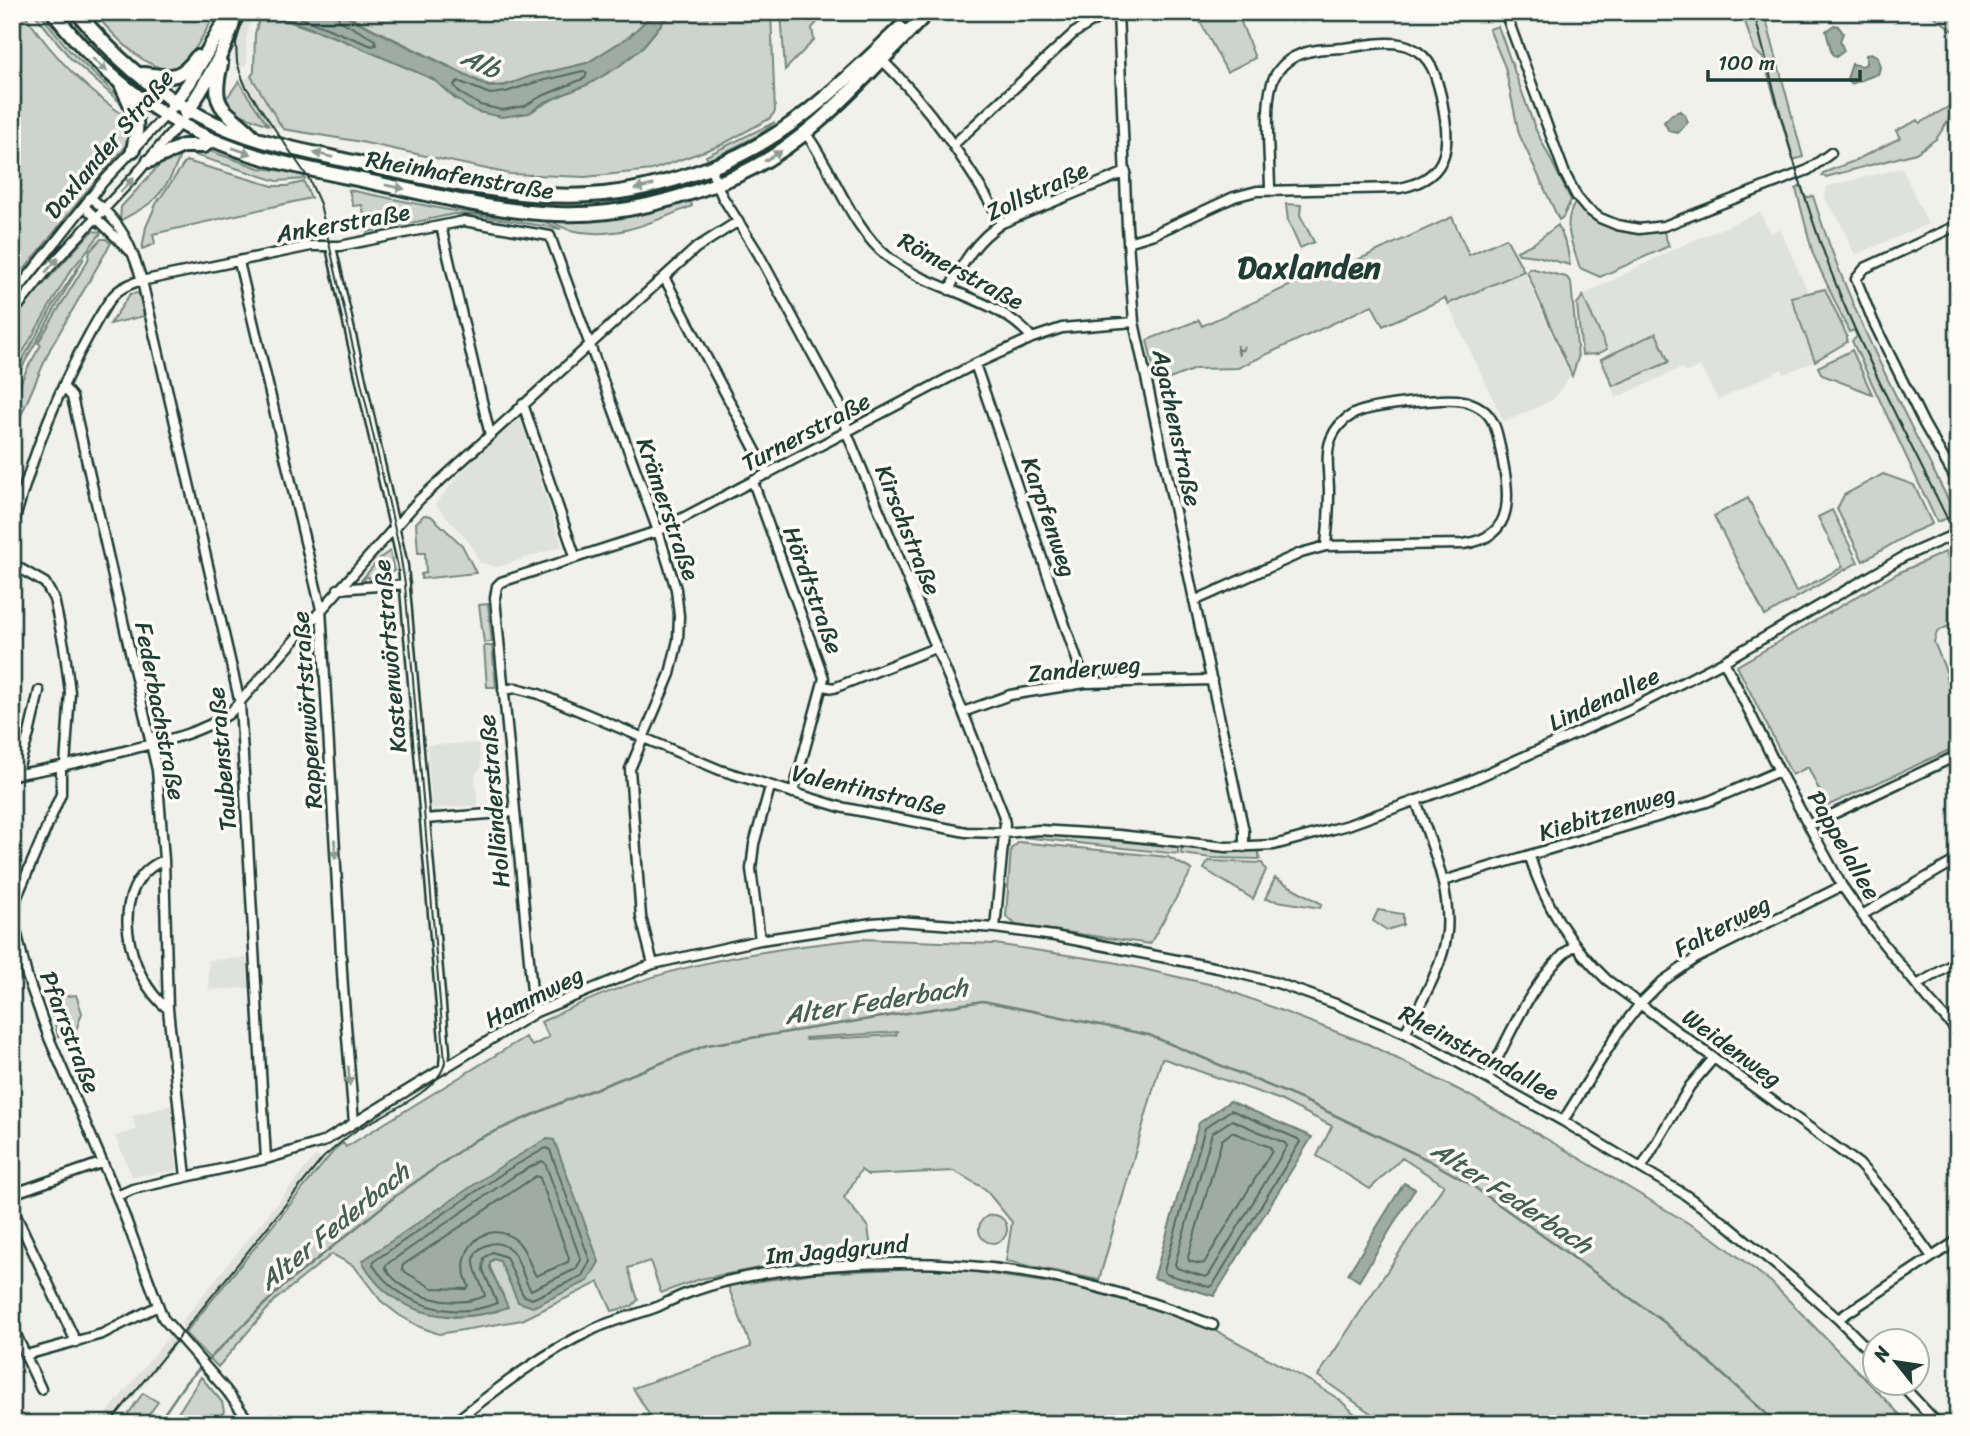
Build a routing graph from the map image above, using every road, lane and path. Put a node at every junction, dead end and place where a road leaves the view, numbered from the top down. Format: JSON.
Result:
{"nodes":[{"id":1,"x":52,"y":12,"type":"edge"},
{"id":2,"x":76,"y":12,"type":"edge"},
{"id":3,"x":232,"y":12,"type":"edge"},
{"id":4,"x":916,"y":12,"type":"edge"},
{"id":5,"x":928,"y":12,"type":"edge"},
{"id":6,"x":1117,"y":12,"type":"edge"},
{"id":7,"x":1505,"y":12,"type":"edge"},
{"id":8,"x":223,"y":33,"type":"junction"},
{"id":9,"x":881,"y":59,"type":"junction"},
{"id":10,"x":138,"y":74,"type":"junction"},
{"id":11,"x":121,"y":84,"type":"junction"},
{"id":12,"x":176,"y":101,"type":"junction"},
{"id":13,"x":189,"y":109,"type":"junction"},
{"id":14,"x":166,"y":115,"type":"junction"},
{"id":15,"x":180,"y":123,"type":"junction"},
{"id":16,"x":805,"y":132,"type":"junction"},
{"id":17,"x":255,"y":138,"type":"junction"},
{"id":18,"x":213,"y":140,"type":"junction"},
{"id":19,"x":953,"y":145,"type":"junction"},
{"id":20,"x":133,"y":150,"type":"junction"},
{"id":21,"x":1831,"y":153,"type":"dead end"},
{"id":22,"x":149,"y":161,"type":"junction"},
{"id":23,"x":710,"y":168,"type":"junction"},
{"id":24,"x":1126,"y":172,"type":"junction"},
{"id":25,"x":716,"y":183,"type":"junction"},
{"id":26,"x":1270,"y":190,"type":"junction"},
{"id":27,"x":90,"y":198,"type":"junction"},
{"id":28,"x":84,"y":206,"type":"junction"},
{"id":29,"x":104,"y":208,"type":"junction"},
{"id":30,"x":95,"y":217,"type":"junction"},
{"id":31,"x":737,"y":222,"type":"junction"},
{"id":32,"x":1002,"y":223,"type":"junction"},
{"id":33,"x":1958,"y":225,"type":"edge"},
{"id":34,"x":441,"y":226,"type":"junction"},
{"id":35,"x":550,"y":236,"type":"joint"},
{"id":36,"x":1128,"y":242,"type":"junction"},
{"id":37,"x":331,"y":247,"type":"junction"},
{"id":38,"x":132,"y":253,"type":"junction"},
{"id":39,"x":239,"y":261,"type":"junction"},
{"id":40,"x":664,"y":277,"type":"junction"},
{"id":41,"x":142,"y":281,"type":"junction"},
{"id":42,"x":949,"y":289,"type":"junction"},
{"id":43,"x":12,"y":297,"type":"edge"},
{"id":44,"x":12,"y":314,"type":"edge"},
{"id":45,"x":1134,"y":322,"type":"junction"},
{"id":46,"x":1032,"y":338,"type":"junction"},
{"id":47,"x":590,"y":343,"type":"junction"},
{"id":48,"x":975,"y":364,"type":"junction"},
{"id":49,"x":63,"y":386,"type":"junction"},
{"id":50,"x":523,"y":404,"type":"junction"},
{"id":51,"x":847,"y":433,"type":"junction"},
{"id":52,"x":490,"y":435,"type":"junction"},
{"id":53,"x":768,"y":474,"type":"junction"},
{"id":54,"x":753,"y":482,"type":"junction"},
{"id":55,"x":1958,"y":483,"type":"edge"},
{"id":56,"x":395,"y":525,"type":"junction"},
{"id":57,"x":12,"y":530,"type":"edge"},
{"id":58,"x":657,"y":531,"type":"junction"},
{"id":59,"x":1958,"y":533,"type":"edge"},
{"id":60,"x":1326,"y":546,"type":"junction"},
{"id":61,"x":575,"y":556,"type":"junction"},
{"id":62,"x":12,"y":564,"type":"edge"},
{"id":63,"x":405,"y":584,"type":"junction"},
{"id":64,"x":497,"y":586,"type":"joint"},
{"id":65,"x":338,"y":589,"type":"junction"},
{"id":66,"x":1194,"y":601,"type":"junction"},
{"id":67,"x":321,"y":609,"type":"junction"},
{"id":68,"x":935,"y":648,"type":"junction"},
{"id":69,"x":1724,"y":661,"type":"junction"},
{"id":70,"x":1212,"y":680,"type":"junction"},
{"id":71,"x":1086,"y":683,"type":"junction"},
{"id":72,"x":823,"y":687,"type":"junction"},
{"id":73,"x":503,"y":690,"type":"junction"},
{"id":74,"x":39,"y":691,"type":"dead end"},
{"id":75,"x":240,"y":703,"type":"junction"},
{"id":76,"x":963,"y":712,"type":"junction"},
{"id":77,"x":642,"y":736,"type":"junction"},
{"id":78,"x":151,"y":744,"type":"junction"},
{"id":79,"x":1958,"y":755,"type":"edge"},
{"id":80,"x":63,"y":766,"type":"junction"},
{"id":81,"x":1779,"y":771,"type":"junction"},
{"id":82,"x":14,"y":775,"type":"edge"},
{"id":83,"x":770,"y":787,"type":"junction"},
{"id":84,"x":793,"y":793,"type":"junction"},
{"id":85,"x":1416,"y":800,"type":"junction"},
{"id":86,"x":514,"y":812,"type":"junction"},
{"id":87,"x":425,"y":819,"type":"junction"},
{"id":88,"x":1810,"y":825,"type":"junction"},
{"id":89,"x":1004,"y":833,"type":"junction"},
{"id":90,"x":1244,"y":846,"type":"junction"},
{"id":91,"x":1530,"y":857,"type":"junction"},
{"id":92,"x":1958,"y":859,"type":"edge"},
{"id":93,"x":164,"y":860,"type":"junction"},
{"id":94,"x":1443,"y":881,"type":"junction"},
{"id":95,"x":1842,"y":886,"type":"junction"},
{"id":96,"x":1862,"y":915,"type":"junction"},
{"id":97,"x":995,"y":928,"type":"junction"},
{"id":98,"x":760,"y":940,"type":"junction"},
{"id":99,"x":1574,"y":945,"type":"junction"},
{"id":100,"x":1958,"y":961,"type":"edge"},
{"id":101,"x":653,"y":964,"type":"junction"},
{"id":102,"x":1917,"y":985,"type":"junction"},
{"id":103,"x":1640,"y":1004,"type":"junction"},
{"id":104,"x":168,"y":1009,"type":"junction"},
{"id":105,"x":536,"y":1012,"type":"junction"},
{"id":106,"x":1958,"y":1032,"type":"edge"},
{"id":107,"x":1405,"y":1033,"type":"junction"},
{"id":108,"x":1713,"y":1059,"type":"junction"},
{"id":109,"x":444,"y":1067,"type":"junction"},
{"id":110,"x":1488,"y":1077,"type":"junction"},
{"id":111,"x":1563,"y":1121,"type":"junction"},
{"id":112,"x":354,"y":1123,"type":"junction"},
{"id":113,"x":267,"y":1159,"type":"junction"},
{"id":114,"x":101,"y":1163,"type":"junction"},
{"id":115,"x":1642,"y":1167,"type":"junction"},
{"id":116,"x":186,"y":1177,"type":"junction"},
{"id":117,"x":12,"y":1194,"type":"edge"},
{"id":118,"x":117,"y":1196,"type":"junction"},
{"id":119,"x":12,"y":1207,"type":"edge"},
{"id":120,"x":1958,"y":1240,"type":"edge"},
{"id":121,"x":1932,"y":1257,"type":"junction"},
{"id":122,"x":158,"y":1306,"type":"junction"},
{"id":123,"x":1838,"y":1319,"type":"junction"},
{"id":124,"x":1213,"y":1325,"type":"dead end"},
{"id":125,"x":12,"y":1326,"type":"edge"},
{"id":126,"x":76,"y":1342,"type":"junction"},
{"id":127,"x":1862,"y":1344,"type":"edge"},
{"id":128,"x":26,"y":1355,"type":"junction"},
{"id":129,"x":41,"y":1389,"type":"dead end"},
{"id":130,"x":1914,"y":1398,"type":"edge"},
{"id":131,"x":251,"y":1424,"type":"edge"},
{"id":132,"x":452,"y":1424,"type":"edge"},
{"id":133,"x":1938,"y":1424,"type":"edge"}],
"edges":[{"from":1,"to":11,"type":"main road","name":"Rheinhafenstraße","one_way":true},
{"from":2,"to":10,"type":"main road","name":"Rheinhafenstraße"},
{"from":3,"to":8,"type":"main road","name":"Daxlander Straße"},
{"from":4,"to":23,"type":"main road","name":"Rheinhafenstraße"},
{"from":5,"to":9,"type":"main road","name":"Rheinhafenstraße"},
{"from":6,"to":19,"type":"street"},
{"from":6,"to":24,"type":"street","name":"Agathenstraße"},
{"from":7,"to":21,"type":"street"},
{"from":8,"to":10,"type":"main road"},
{"from":8,"to":12,"type":"main road","name":"Daxlander Straße"},
{"from":8,"to":13,"type":"main road","name":"Daxlander Straße"},
{"from":8,"to":17,"type":"main road"},
{"from":9,"to":16,"type":"main road","name":"Rheinhafenstraße"},
{"from":9,"to":19,"type":"street"},
{"from":10,"to":12,"type":"main road","name":"Rheinhafenstraße"},
{"from":11,"to":14,"type":"main road","name":"Rheinhafenstraße"},
{"from":11,"to":20,"type":"main road"},
{"from":12,"to":13,"type":"main road","name":"Rheinhafenstraße"},
{"from":12,"to":14,"type":"main road","name":"Daxlander Straße"},
{"from":13,"to":15,"type":"main road","name":"Daxlander Straße"},
{"from":13,"to":17,"type":"main road","name":"Rheinhafenstraße"},
{"from":14,"to":15,"type":"main road","name":"Rheinhafenstraße"},
{"from":14,"to":20,"type":"street","name":"Daxlander Straße"},
{"from":15,"to":18,"type":"main road","name":"Rheinhafenstraße"},
{"from":15,"to":22,"type":"street","name":"Daxlander Straße"},
{"from":25,"to":16,"type":"main road","name":"Rheinhafenstraße","one_way":true},
{"from":16,"to":42,"type":"street","name":"Römerstraße"},
{"from":23,"to":17,"type":"main road","name":"Rheinhafenstraße","one_way":true},
{"from":18,"to":22,"type":"main road"},
{"from":18,"to":25,"type":"main road","name":"Rheinhafenstraße","one_way":true},
{"from":19,"to":32,"type":"street"},
{"from":20,"to":27,"type":"street","name":"Daxlander Straße"},
{"from":29,"to":22,"type":"street","name":"Daxlander Straße","one_way":true},
{"from":23,"to":25,"type":"street","name":"Kirschstraße"},
{"from":24,"to":32,"type":"street","name":"Zollstraße"},
{"from":24,"to":36,"type":"street","name":"Agathenstraße"},
{"from":25,"to":31,"type":"street","name":"Kirschstraße"},
{"from":26,"to":26,"type":"street"},
{"from":26,"to":36,"type":"street"},
{"from":27,"to":28,"type":"street","name":"Daxlander Straße"},
{"from":27,"to":29,"type":"street","name":"Taubenstraße"},
{"from":28,"to":30,"type":"street"},
{"from":28,"to":43,"type":"street","name":"Daxlander Straße"},
{"from":29,"to":30,"type":"street","name":"Daxlander Straße"},
{"from":29,"to":38,"type":"street","name":"Taubenstraße"},
{"from":30,"to":38,"type":"street"},
{"from":44,"to":30,"type":"street","name":"Daxlander Straße","one_way":true},
{"from":31,"to":40,"type":"street"},
{"from":31,"to":51,"type":"street","name":"Kirschstraße"},
{"from":32,"to":42,"type":"street","name":"Zollstraße"},
{"from":33,"to":55,"type":"street"},
{"from":34,"to":35,"type":"street","name":"Ankerstraße"},
{"from":34,"to":37,"type":"street","name":"Ankerstraße"},
{"from":34,"to":52,"type":"street"},
{"from":35,"to":47,"type":"street","name":"Krämerstraße"},
{"from":36,"to":45,"type":"street","name":"Agathenstraße"},
{"from":37,"to":39,"type":"street","name":"Ankerstraße"},
{"from":37,"to":56,"type":"street","name":"Kastenwörtstraße"},
{"from":38,"to":41,"type":"street","name":"Taubenstraße"},
{"from":39,"to":41,"type":"street","name":"Ankerstraße"},
{"from":39,"to":67,"type":"street","name":"Rappenwörtstraße"},
{"from":40,"to":47,"type":"street"},
{"from":40,"to":53,"type":"street"},
{"from":41,"to":49,"type":"street","name":"Ankerstraße"},
{"from":41,"to":75,"type":"street","name":"Taubenstraße"},
{"from":42,"to":46,"type":"street","name":"Römerstraße"},
{"from":45,"to":46,"type":"street","name":"Turnerstraße"},
{"from":45,"to":66,"type":"street","name":"Agathenstraße"},
{"from":46,"to":48,"type":"street","name":"Turnerstraße"},
{"from":47,"to":50,"type":"street"},
{"from":47,"to":58,"type":"street","name":"Krämerstraße"},
{"from":48,"to":51,"type":"street","name":"Turnerstraße"},
{"from":48,"to":71,"type":"street","name":"Karpfenweg"},
{"from":49,"to":57,"type":"street","name":"Ankerstraße"},
{"from":49,"to":78,"type":"street","name":"Federbachstraße"},
{"from":50,"to":52,"type":"street"},
{"from":50,"to":61,"type":"street"},
{"from":51,"to":53,"type":"street","name":"Turnerstraße"},
{"from":51,"to":68,"type":"street","name":"Kirschstraße"},
{"from":52,"to":56,"type":"street"},
{"from":53,"to":54,"type":"street","name":"Turnerstraße"},
{"from":54,"to":58,"type":"street","name":"Turnerstraße"},
{"from":54,"to":72,"type":"street","name":"Hördtstraße"},
{"from":56,"to":63,"type":"street","name":"Kastenwörtstraße"},
{"from":56,"to":65,"type":"street"},
{"from":58,"to":61,"type":"street","name":"Turnerstraße"},
{"from":58,"to":77,"type":"street","name":"Krämerstraße"},
{"from":59,"to":69,"type":"street","name":"Lindenallee"},
{"from":60,"to":60,"type":"street"},
{"from":60,"to":66,"type":"street"},
{"from":61,"to":64,"type":"street","name":"Turnerstraße"},
{"from":62,"to":80,"type":"street","name":"Pfarrstraße"},
{"from":63,"to":65,"type":"street"},
{"from":63,"to":87,"type":"street","name":"Kastenwörtstraße"},
{"from":64,"to":73,"type":"street","name":"Holländerstraße"},
{"from":65,"to":67,"type":"street"},
{"from":66,"to":70,"type":"street","name":"Agathenstraße"},
{"from":67,"to":75,"type":"street"},
{"from":67,"to":112,"type":"street","name":"Rappenwörtstraße","one_way":true},
{"from":68,"to":72,"type":"street"},
{"from":68,"to":76,"type":"street","name":"Kirschstraße"},
{"from":69,"to":81,"type":"street","name":"Pappelallee"},
{"from":69,"to":85,"type":"street","name":"Lindenallee"},
{"from":70,"to":71,"type":"street","name":"Zanderweg"},
{"from":70,"to":90,"type":"street","name":"Agathenstraße"},
{"from":71,"to":76,"type":"street","name":"Zanderweg"},
{"from":72,"to":84,"type":"street","name":"Hördtstraße"},
{"from":73,"to":77,"type":"street","name":"Valentinstraße"},
{"from":73,"to":86,"type":"street","name":"Holländerstraße"},
{"from":74,"to":82,"type":"street"},
{"from":75,"to":78,"type":"street"},
{"from":75,"to":113,"type":"street","name":"Taubenstraße"},
{"from":76,"to":89,"type":"street","name":"Kirschstraße"},
{"from":77,"to":83,"type":"street","name":"Valentinstraße"},
{"from":77,"to":101,"type":"street","name":"Krämerstraße"},
{"from":78,"to":80,"type":"street"},
{"from":78,"to":93,"type":"street","name":"Federbachstraße"},
{"from":79,"to":88,"type":"street"},
{"from":80,"to":82,"type":"street"},
{"from":80,"to":114,"type":"street","name":"Pfarrstraße"},
{"from":81,"to":88,"type":"street","name":"Pappelallee"},
{"from":81,"to":91,"type":"street","name":"Kiebitzenweg"},
{"from":83,"to":84,"type":"street","name":"Valentinstraße"},
{"from":83,"to":98,"type":"street"},
{"from":84,"to":89,"type":"street","name":"Valentinstraße"},
{"from":85,"to":90,"type":"street","name":"Lindenallee"},
{"from":85,"to":94,"type":"street"},
{"from":86,"to":87,"type":"street"},
{"from":86,"to":105,"type":"street","name":"Holländerstraße"},
{"from":87,"to":109,"type":"street","name":"Kastenwörtstraße"},
{"from":88,"to":95,"type":"street","name":"Pappelallee"},
{"from":89,"to":90,"type":"street","name":"Valentinstraße"},
{"from":89,"to":97,"type":"street","name":"Kirschstraße"},
{"from":91,"to":94,"type":"street","name":"Kiebitzenweg"},
{"from":91,"to":99,"type":"street","name":"Weidenweg"},
{"from":92,"to":96,"type":"street"},
{"from":93,"to":104,"type":"street","name":"Federbachstraße"},
{"from":93,"to":104,"type":"street"},
{"from":94,"to":107,"type":"street"},
{"from":95,"to":96,"type":"street","name":"Pappelallee"},
{"from":95,"to":103,"type":"street","name":"Falterweg"},
{"from":96,"to":102,"type":"street","name":"Pappelallee"},
{"from":97,"to":98,"type":"street","name":"Hammweg"},
{"from":97,"to":107,"type":"street","name":"Rheinstrandallee"},
{"from":98,"to":101,"type":"street","name":"Hammweg"},
{"from":99,"to":103,"type":"street","name":"Weidenweg"},
{"from":99,"to":110,"type":"street"},
{"from":100,"to":102,"type":"street"},
{"from":101,"to":105,"type":"street","name":"Hammweg"},
{"from":102,"to":106,"type":"street","name":"Pappelallee"},
{"from":103,"to":108,"type":"street","name":"Weidenweg"},
{"from":103,"to":111,"type":"street","name":"Falterweg"},
{"from":104,"to":116,"type":"street","name":"Federbachstraße"},
{"from":105,"to":109,"type":"street","name":"Hammweg"},
{"from":107,"to":110,"type":"street","name":"Rheinstrandallee"},
{"from":108,"to":115,"type":"street"},
{"from":108,"to":121,"type":"street","name":"Weidenweg"},
{"from":109,"to":112,"type":"street","name":"Hammweg"},
{"from":110,"to":111,"type":"street","name":"Rheinstrandallee"},
{"from":111,"to":115,"type":"street","name":"Rheinstrandallee"},
{"from":112,"to":113,"type":"street","name":"Hammweg"},
{"from":113,"to":116,"type":"street","name":"Hammweg"},
{"from":114,"to":117,"type":"street"},
{"from":114,"to":118,"type":"street","name":"Pfarrstraße"},
{"from":115,"to":123,"type":"street","name":"Rheinstrandallee"},
{"from":116,"to":118,"type":"street","name":"Hammweg"},
{"from":118,"to":122,"type":"street","name":"Pfarrstraße"},
{"from":119,"to":126,"type":"street"},
{"from":120,"to":121,"type":"street"},
{"from":121,"to":123,"type":"street"},
{"from":122,"to":126,"type":"street"},
{"from":122,"to":131,"type":"street","name":"Pfarrstraße"},
{"from":123,"to":127,"type":"street","name":"Rheinstrandallee"},
{"from":124,"to":132,"type":"street","name":"Im Jagdgrund"},
{"from":125,"to":128,"type":"street"},
{"from":126,"to":128,"type":"street"},
{"from":128,"to":129,"type":"street"},
{"from":130,"to":133,"type":"street"}]}
